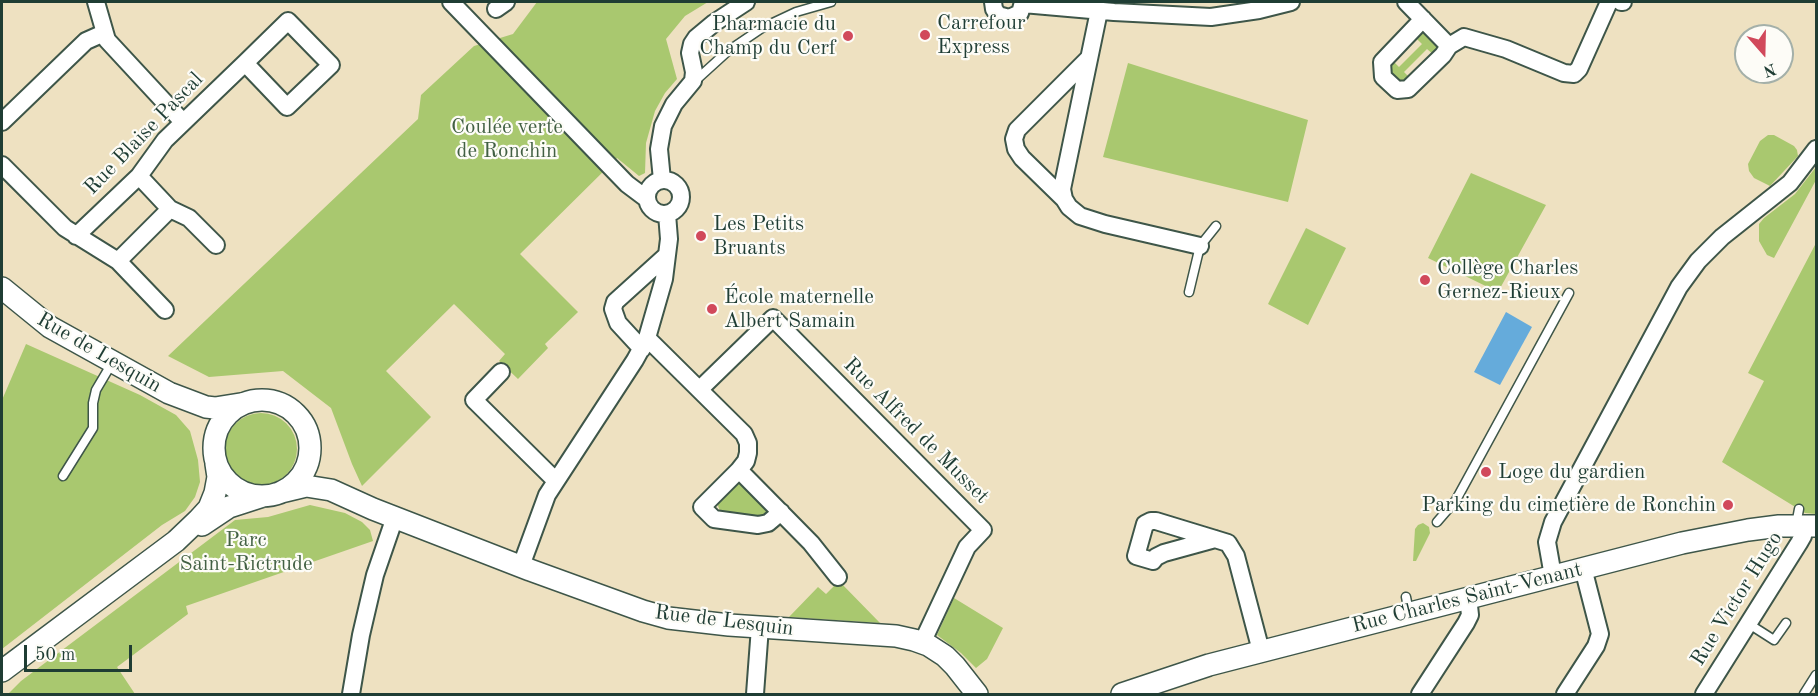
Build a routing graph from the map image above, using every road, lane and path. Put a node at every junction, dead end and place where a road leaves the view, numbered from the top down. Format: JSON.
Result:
{"nodes":[{"id":1,"x":96,"y":2,"type":"edge"},
{"id":2,"x":451,"y":2,"type":"edge"},
{"id":3,"x":746,"y":2,"type":"edge"},
{"id":4,"x":831,"y":2,"type":"edge"},
{"id":5,"x":993,"y":2,"type":"edge"},
{"id":6,"x":1193,"y":2,"type":"edge"},
{"id":7,"x":1291,"y":2,"type":"edge"},
{"id":8,"x":1406,"y":2,"type":"edge"},
{"id":9,"x":1609,"y":2,"type":"edge"},
{"id":10,"x":1023,"y":3,"type":"edge"},
{"id":11,"x":1256,"y":6,"type":"edge"},
{"id":12,"x":1099,"y":11,"type":"junction"},
{"id":13,"x":1185,"y":17,"type":"junction"},
{"id":14,"x":1423,"y":19,"type":"junction"},
{"id":15,"x":104,"y":33,"type":"junction"},
{"id":16,"x":1449,"y":46,"type":"junction"},
{"id":17,"x":1089,"y":59,"type":"junction"},
{"id":18,"x":245,"y":63,"type":"junction"},
{"id":19,"x":690,"y":85,"type":"junction"},
{"id":20,"x":2,"y":122,"type":"edge"},
{"id":21,"x":183,"y":122,"type":"junction"},
{"id":22,"x":1816,"y":148,"type":"edge"},
{"id":23,"x":2,"y":165,"type":"edge"},
{"id":24,"x":139,"y":176,"type":"junction"},
{"id":25,"x":662,"y":180,"type":"junction"},
{"id":26,"x":647,"y":198,"type":"junction"},
{"id":27,"x":1064,"y":199,"type":"junction"},
{"id":28,"x":170,"y":209,"type":"junction"},
{"id":29,"x":667,"y":214,"type":"junction"},
{"id":30,"x":1216,"y":226,"type":"dead end"},
{"id":31,"x":76,"y":236,"type":"junction"},
{"id":32,"x":216,"y":245,"type":"dead end"},
{"id":33,"x":1200,"y":246,"type":"junction"},
{"id":34,"x":668,"y":255,"type":"junction"},
{"id":35,"x":118,"y":261,"type":"junction"},
{"id":36,"x":2,"y":288,"type":"edge"},
{"id":37,"x":1190,"y":292,"type":"dead end"},
{"id":38,"x":1569,"y":293,"type":"dead end"},
{"id":39,"x":165,"y":310,"type":"dead end"},
{"id":40,"x":644,"y":344,"type":"junction"},
{"id":41,"x":112,"y":363,"type":"junction"},
{"id":42,"x":501,"y":372,"type":"dead end"},
{"id":43,"x":700,"y":389,"type":"junction"},
{"id":44,"x":169,"y":393,"type":"junction"},
{"id":45,"x":244,"y":403,"type":"junction"},
{"id":46,"x":310,"y":444,"type":"junction"},
{"id":47,"x":215,"y":457,"type":"junction"},
{"id":48,"x":739,"y":470,"type":"junction"},
{"id":49,"x":63,"y":476,"type":"dead end"},
{"id":50,"x":555,"y":480,"type":"junction"},
{"id":51,"x":274,"y":494,"type":"junction"},
{"id":52,"x":361,"y":503,"type":"junction"},
{"id":53,"x":781,"y":512,"type":"junction"},
{"id":54,"x":395,"y":517,"type":"junction"},
{"id":55,"x":1437,"y":522,"type":"dead end"},
{"id":56,"x":1804,"y":522,"type":"edge"},
{"id":57,"x":1215,"y":539,"type":"dead end"},
{"id":58,"x":176,"y":541,"type":"junction"},
{"id":59,"x":521,"y":566,"type":"junction"},
{"id":60,"x":1583,"y":568,"type":"junction"},
{"id":61,"x":1553,"y":576,"type":"junction"},
{"id":62,"x":838,"y":577,"type":"dead end"},
{"id":63,"x":1468,"y":597,"type":"junction"},
{"id":64,"x":1786,"y":623,"type":"dead end"},
{"id":65,"x":1749,"y":624,"type":"junction"},
{"id":66,"x":760,"y":627,"type":"junction"},
{"id":67,"x":922,"y":643,"type":"junction"},
{"id":68,"x":1261,"y":651,"type":"junction"},
{"id":69,"x":2,"y":671,"type":"edge"},
{"id":70,"x":1816,"y":675,"type":"edge"},
{"id":71,"x":351,"y":694,"type":"edge"},
{"id":72,"x":755,"y":694,"type":"edge"},
{"id":73,"x":977,"y":694,"type":"edge"},
{"id":74,"x":1122,"y":694,"type":"edge"},
{"id":75,"x":1420,"y":694,"type":"edge"},
{"id":76,"x":1565,"y":694,"type":"edge"},
{"id":77,"x":1704,"y":694,"type":"edge"},
{"id":78,"x":1804,"y":694,"type":"edge"}],
"edges":[{"from":1,"to":15,"type":"street"},
{"from":2,"to":26,"type":"street"},
{"from":3,"to":19,"type":"street"},
{"from":4,"to":19,"type":"lane"},
{"from":5,"to":10,"type":"street"},
{"from":6,"to":13,"type":"street"},
{"from":7,"to":11,"type":"street"},
{"from":8,"to":14,"type":"street"},
{"from":9,"to":16,"type":"street"},
{"from":10,"to":12,"type":"street"},
{"from":11,"to":13,"type":"street"},
{"from":12,"to":13,"type":"street"},
{"from":12,"to":17,"type":"street"},
{"from":14,"to":16,"type":"street"},
{"from":14,"to":16,"type":"street"},
{"from":15,"to":20,"type":"street"},
{"from":15,"to":21,"type":"street"},
{"from":17,"to":27,"type":"street"},
{"from":17,"to":27,"type":"street"},
{"from":18,"to":18,"type":"street","name":"Rue Blaise Pascal"},
{"from":18,"to":21,"type":"street","name":"Rue Blaise Pascal"},
{"from":19,"to":25,"type":"street"},
{"from":21,"to":24,"type":"street","name":"Rue Blaise Pascal"},
{"from":22,"to":61,"type":"street"},
{"from":23,"to":31,"type":"street"},
{"from":24,"to":28,"type":"street"},
{"from":24,"to":31,"type":"street","name":"Rue Blaise Pascal"},
{"from":25,"to":26,"type":"street"},
{"from":25,"to":29,"type":"street"},
{"from":26,"to":29,"type":"street"},
{"from":27,"to":33,"type":"street"},
{"from":28,"to":32,"type":"street"},
{"from":28,"to":35,"type":"street"},
{"from":29,"to":34,"type":"street"},
{"from":30,"to":33,"type":"lane"},
{"from":31,"to":35,"type":"street"},
{"from":33,"to":37,"type":"lane"},
{"from":34,"to":40,"type":"street"},
{"from":34,"to":40,"type":"street"},
{"from":35,"to":39,"type":"street"},
{"from":36,"to":41,"type":"street","name":"Rue de Lesquin"},
{"from":38,"to":55,"type":"lane"},
{"from":40,"to":43,"type":"street"},
{"from":40,"to":50,"type":"street"},
{"from":41,"to":44,"type":"street","name":"Rue de Lesquin"},
{"from":41,"to":49,"type":"lane"},
{"from":42,"to":50,"type":"street"},
{"from":43,"to":48,"type":"street"},
{"from":43,"to":67,"type":"street","name":"Rue Alfred de Musset"},
{"from":44,"to":45,"type":"street","name":"Rue de Lesquin"},
{"from":44,"to":47,"type":"street","name":"Rue de Lesquin"},
{"from":45,"to":46,"type":"street"},
{"from":45,"to":47,"type":"street"},
{"from":46,"to":51,"type":"street"},
{"from":46,"to":52,"type":"street","name":"Rue de Lesquin"},
{"from":47,"to":51,"type":"street"},
{"from":47,"to":58,"type":"street"},
{"from":48,"to":53,"type":"street"},
{"from":48,"to":53,"type":"street"},
{"from":50,"to":59,"type":"street"},
{"from":51,"to":52,"type":"street","name":"Rue de Lesquin"},
{"from":51,"to":58,"type":"street","name":"Rue de Lesquin"},
{"from":52,"to":54,"type":"street","name":"Rue de Lesquin"},
{"from":53,"to":62,"type":"street"},
{"from":54,"to":59,"type":"street","name":"Rue de Lesquin"},
{"from":54,"to":71,"type":"street"},
{"from":56,"to":60,"type":"street","name":"Rue Charles Saint-Venant"},
{"from":56,"to":65,"type":"street","name":"Rue Victor Hugo"},
{"from":57,"to":68,"type":"street"},
{"from":58,"to":69,"type":"street"},
{"from":59,"to":66,"type":"street","name":"Rue de Lesquin"},
{"from":60,"to":61,"type":"street","name":"Rue Charles Saint-Venant"},
{"from":60,"to":76,"type":"street"},
{"from":61,"to":63,"type":"street","name":"Rue Charles Saint-Venant"},
{"from":63,"to":68,"type":"street","name":"Rue Charles Saint-Venant"},
{"from":63,"to":75,"type":"street"},
{"from":64,"to":65,"type":"lane"},
{"from":65,"to":77,"type":"street","name":"Rue Victor Hugo"},
{"from":66,"to":67,"type":"street","name":"Rue de Lesquin"},
{"from":66,"to":72,"type":"street"},
{"from":67,"to":73,"type":"street","name":"Rue de Lesquin"},
{"from":68,"to":74,"type":"street","name":"Rue Charles Saint-Venant"},
{"from":70,"to":78,"type":"lane"}]}
